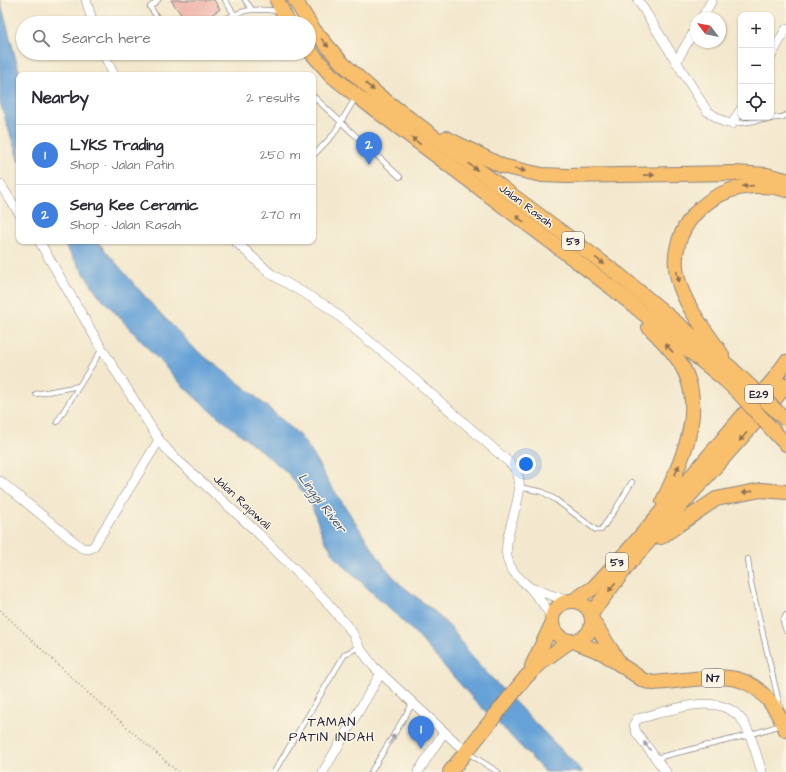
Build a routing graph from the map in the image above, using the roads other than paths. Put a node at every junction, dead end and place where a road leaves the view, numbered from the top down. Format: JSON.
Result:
{"nodes":[{"id":1,"x":86,"y":0,"type":"edge"},
{"id":2,"x":158,"y":0,"type":"edge"},
{"id":3,"x":225,"y":0,"type":"edge"},
{"id":4,"x":245,"y":0,"type":"edge"},
{"id":5,"x":295,"y":0,"type":"edge"},
{"id":6,"x":638,"y":0,"type":"edge"},
{"id":7,"x":712,"y":0,"type":"edge"},
{"id":8,"x":251,"y":8,"type":"junction"},
{"id":9,"x":283,"y":11,"type":"edge"},
{"id":10,"x":705,"y":12,"type":"edge"},
{"id":11,"x":234,"y":14,"type":"junction"},
{"id":12,"x":91,"y":16,"type":"edge"},
{"id":13,"x":156,"y":16,"type":"edge"},
{"id":14,"x":230,"y":16,"type":"edge"},
{"id":15,"x":305,"y":16,"type":"edge"},
{"id":16,"x":786,"y":29,"type":"edge"},
{"id":17,"x":316,"y":33,"type":"edge"},
{"id":18,"x":690,"y":38,"type":"edge"},
{"id":19,"x":774,"y":51,"type":"edge"},
{"id":20,"x":316,"y":58,"type":"edge"},
{"id":21,"x":106,"y":60,"type":"edge"},
{"id":22,"x":676,"y":62,"type":"junction"},
{"id":23,"x":112,"y":72,"type":"edge"},
{"id":24,"x":357,"y":96,"type":"junction"},
{"id":25,"x":316,"y":99,"type":"edge"},
{"id":26,"x":738,"y":114,"type":"edge"},
{"id":27,"x":786,"y":114,"type":"edge"},
{"id":28,"x":408,"y":119,"type":"junction"},
{"id":29,"x":342,"y":122,"type":"junction"},
{"id":30,"x":732,"y":124,"type":"junction"},
{"id":31,"x":316,"y":153,"type":"edge"},
{"id":32,"x":400,"y":177,"type":"dead end"},
{"id":33,"x":786,"y":180,"type":"edge"},
{"id":34,"x":0,"y":184,"type":"edge"},
{"id":35,"x":786,"y":190,"type":"edge"},
{"id":36,"x":16,"y":208,"type":"edge"},
{"id":37,"x":41,"y":244,"type":"edge"},
{"id":38,"x":238,"y":244,"type":"edge"},
{"id":39,"x":612,"y":287,"type":"junction"},
{"id":40,"x":102,"y":350,"type":"junction"},
{"id":41,"x":786,"y":362,"type":"edge"},
{"id":42,"x":728,"y":374,"type":"junction"},
{"id":43,"x":79,"y":386,"type":"junction"},
{"id":44,"x":786,"y":386,"type":"edge"},
{"id":45,"x":36,"y":394,"type":"dead end"},
{"id":46,"x":786,"y":420,"type":"edge"},
{"id":47,"x":57,"y":422,"type":"dead end"},
{"id":48,"x":159,"y":440,"type":"junction"},
{"id":49,"x":781,"y":440,"type":"edge"},
{"id":50,"x":0,"y":481,"type":"edge"},
{"id":51,"x":632,"y":482,"type":"dead end"},
{"id":52,"x":519,"y":487,"type":"junction"},
{"id":53,"x":786,"y":492,"type":"edge"},
{"id":54,"x":655,"y":518,"type":"junction"},
{"id":55,"x":748,"y":559,"type":"dead end"},
{"id":56,"x":632,"y":560,"type":"junction"},
{"id":57,"x":530,"y":588,"type":"junction"},
{"id":58,"x":571,"y":601,"type":"junction"},
{"id":59,"x":786,"y":615,"type":"edge"},
{"id":60,"x":592,"y":617,"type":"junction"},
{"id":61,"x":552,"y":621,"type":"junction"},
{"id":62,"x":786,"y":631,"type":"edge"},
{"id":63,"x":571,"y":641,"type":"junction"},
{"id":64,"x":359,"y":647,"type":"junction"},
{"id":65,"x":621,"y":664,"type":"junction"},
{"id":66,"x":381,"y":673,"type":"junction"},
{"id":67,"x":526,"y":677,"type":"junction"},
{"id":68,"x":413,"y":703,"type":"junction"},
{"id":69,"x":785,"y":726,"type":"edge"},
{"id":70,"x":444,"y":732,"type":"junction"},
{"id":71,"x":749,"y":735,"type":"junction"},
{"id":72,"x":469,"y":746,"type":"junction"},
{"id":73,"x":656,"y":758,"type":"junction"},
{"id":74,"x":274,"y":772,"type":"edge"},
{"id":75,"x":323,"y":772,"type":"edge"},
{"id":76,"x":371,"y":772,"type":"edge"},
{"id":77,"x":418,"y":772,"type":"edge"},
{"id":78,"x":450,"y":772,"type":"edge"},
{"id":79,"x":498,"y":772,"type":"edge"},
{"id":80,"x":666,"y":772,"type":"edge"},
{"id":81,"x":762,"y":772,"type":"edge"}],
"edges":[{"from":1,"to":12,"type":"street"},
{"from":2,"to":13,"type":"lane"},
{"from":3,"to":11,"type":"lane"},
{"from":4,"to":8,"type":"lane"},
{"from":5,"to":15,"type":"main road","name":"Jalan Rasah","number":"53","one_way":true},
{"from":6,"to":22,"type":"street"},
{"from":7,"to":10,"type":"street"},
{"from":8,"to":9,"type":"lane"},
{"from":8,"to":11,"type":"lane"},
{"from":11,"to":14,"type":"lane"},
{"from":16,"to":19,"type":"street"},
{"from":17,"to":28,"type":"main road","name":"Jalan Rasah","number":"53","one_way":true},
{"from":18,"to":22,"type":"street"},
{"from":20,"to":24,"type":"main road","name":"Jalan Rasah","number":"53"},
{"from":21,"to":23,"type":"street"},
{"from":22,"to":30,"type":"street"},
{"from":24,"to":29,"type":"lane"},
{"from":39,"to":24,"type":"main road","name":"Jalan Rasah","number":"53","one_way":true},
{"from":25,"to":29,"type":"lane"},
{"from":26,"to":30,"type":"street"},
{"from":27,"to":30,"type":"lane"},
{"from":28,"to":33,"type":"main road","one_way":true},
{"from":28,"to":42,"type":"main road","name":"Jalan Rasah","number":"53","one_way":true},
{"from":29,"to":31,"type":"lane"},
{"from":29,"to":32,"type":"lane"},
{"from":34,"to":36,"type":"street"},
{"from":35,"to":42,"type":"main road","one_way":true},
{"from":37,"to":40,"type":"street","name":"Jalan Rajawali"},
{"from":38,"to":52,"type":"street"},
{"from":39,"to":42,"type":"main road","name":"Jalan Rasah","number":"53"},
{"from":54,"to":39,"type":"main road","one_way":true},
{"from":40,"to":43,"type":"lane"},
{"from":40,"to":48,"type":"street","name":"Jalan Rajawali"},
{"from":41,"to":54,"type":"main road"},
{"from":42,"to":46,"type":"main road","name":"Jalan Rasah","number":"E29","bridge":true},
{"from":42,"to":49,"type":"main road","name":"Jalan Rasah","number":"53","bridge":true},
{"from":43,"to":45,"type":"lane"},
{"from":43,"to":47,"type":"lane"},
{"from":44,"to":56,"type":"main road","one_way":true},
{"from":48,"to":50,"type":"street"},
{"from":48,"to":64,"type":"street","name":"Jalan Rajawali"},
{"from":51,"to":52,"type":"lane"},
{"from":52,"to":57,"type":"street"},
{"from":53,"to":56,"type":"main road","one_way":true},
{"from":54,"to":58,"type":"main road","number":"53"},
{"from":55,"to":69,"type":"lane"},
{"from":56,"to":60,"type":"main road","number":"53","one_way":true},
{"from":57,"to":58,"type":"street"},
{"from":57,"to":61,"type":"street"},
{"from":58,"to":60,"type":"main road"},
{"from":58,"to":61,"type":"main road","number":"53"},
{"from":59,"to":62,"type":"lane"},
{"from":60,"to":63,"type":"main road","number":"53"},
{"from":60,"to":65,"type":"main road","number":"N7"},
{"from":61,"to":63,"type":"main road"},
{"from":61,"to":67,"type":"main road","number":"53"},
{"from":63,"to":65,"type":"main road","number":"N7"},
{"from":63,"to":67,"type":"main road","number":"53"},
{"from":64,"to":66,"type":"street","name":"Jalan Rajawali"},
{"from":64,"to":74,"type":"lane"},
{"from":65,"to":69,"type":"main road","number":"N7"},
{"from":66,"to":68,"type":"street","name":"Jalan Rajawali"},
{"from":66,"to":75,"type":"street"},
{"from":67,"to":72,"type":"main road","number":"53"},
{"from":68,"to":70,"type":"street","name":"Jalan Rajawali"},
{"from":76,"to":68,"type":"lane","one_way":true},
{"from":69,"to":71,"type":"lane"},
{"from":70,"to":72,"type":"street","name":"Jalan Rajawali"},
{"from":70,"to":77,"type":"street"},
{"from":71,"to":73,"type":"lane"},
{"from":73,"to":71,"type":"street","one_way":true},
{"from":71,"to":81,"type":"street"},
{"from":72,"to":78,"type":"main road","number":"53"},
{"from":72,"to":79,"type":"lane"},
{"from":73,"to":80,"type":"street"}]}
